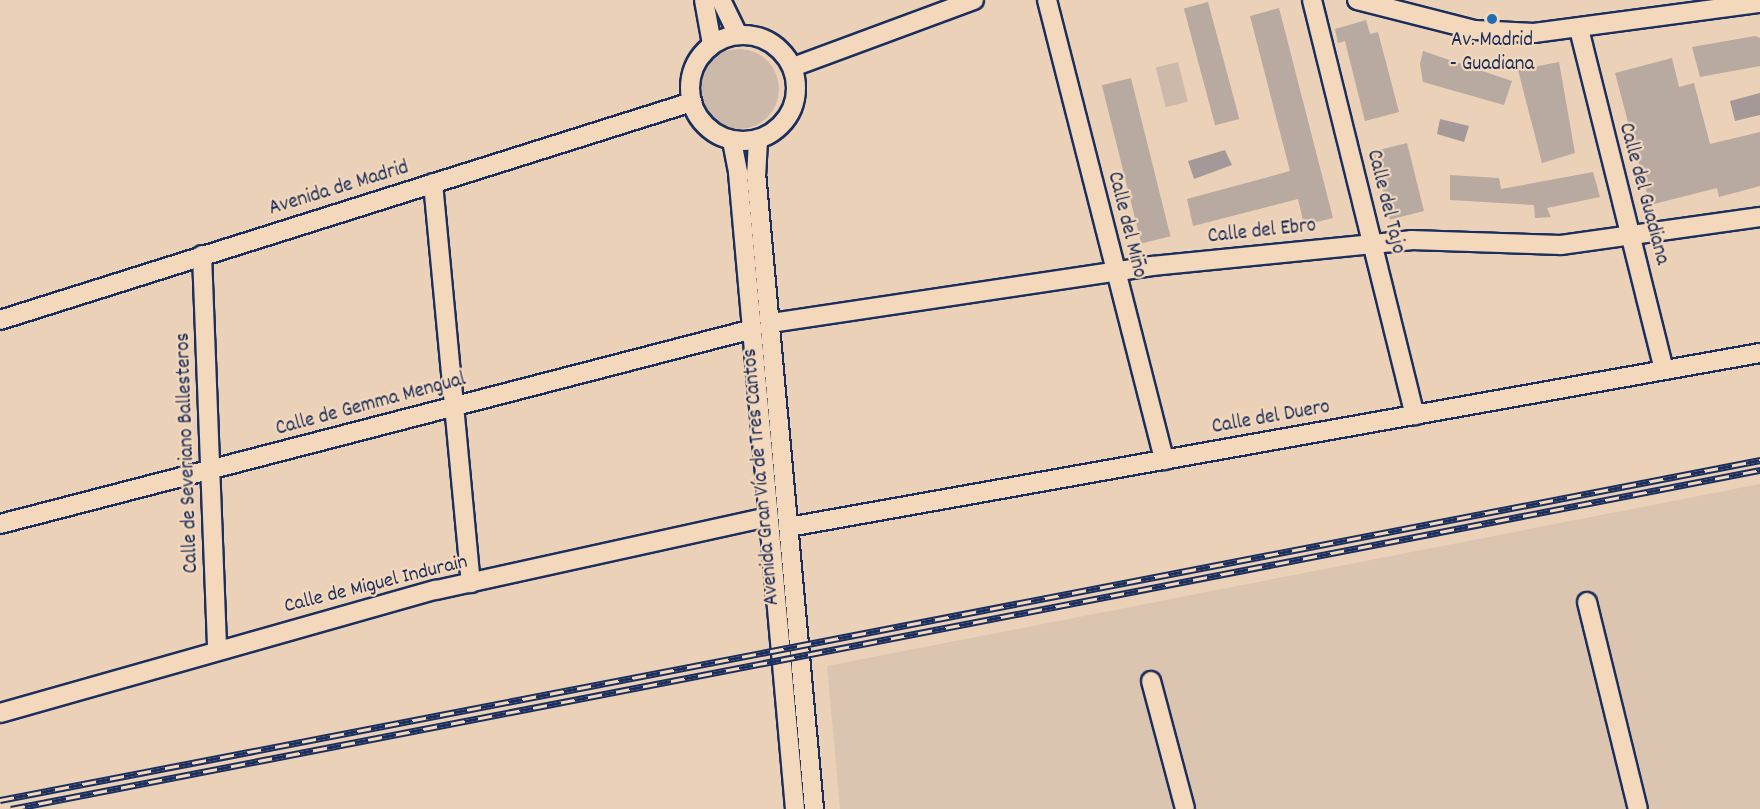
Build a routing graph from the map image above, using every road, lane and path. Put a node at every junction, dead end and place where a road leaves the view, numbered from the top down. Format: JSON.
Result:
{"nodes":[{"id":1,"x":704,"y":0,"type":"edge"},
{"id":2,"x":721,"y":0,"type":"edge"},
{"id":3,"x":974,"y":0,"type":"edge"},
{"id":4,"x":1047,"y":0,"type":"edge"},
{"id":5,"x":1312,"y":0,"type":"edge"},
{"id":6,"x":1357,"y":0,"type":"edge"},
{"id":7,"x":1760,"y":3,"type":"edge"},
{"id":8,"x":1579,"y":30,"type":"junction"},
{"id":9,"x":738,"y":34,"type":"junction"},
{"id":10,"x":712,"y":44,"type":"junction"},
{"id":11,"x":793,"y":67,"type":"junction"},
{"id":12,"x":692,"y":102,"type":"junction"},
{"id":13,"x":758,"y":140,"type":"junction"},
{"id":14,"x":732,"y":141,"type":"junction"},
{"id":15,"x":433,"y":183,"type":"junction"},
{"id":16,"x":1760,"y":217,"type":"edge"},
{"id":17,"x":1632,"y":237,"type":"junction"},
{"id":18,"x":1372,"y":243,"type":"junction"},
{"id":19,"x":202,"y":255,"type":"junction"},
{"id":20,"x":1115,"y":271,"type":"junction"},
{"id":21,"x":0,"y":320,"type":"edge"},
{"id":22,"x":771,"y":323,"type":"junction"},
{"id":23,"x":753,"y":329,"type":"junction"},
{"id":24,"x":1760,"y":353,"type":"edge"},
{"id":25,"x":1664,"y":369,"type":"junction"},
{"id":26,"x":455,"y":406,"type":"junction"},
{"id":27,"x":1415,"y":415,"type":"junction"},
{"id":28,"x":1164,"y":460,"type":"junction"},
{"id":29,"x":211,"y":469,"type":"junction"},
{"id":30,"x":767,"y":518,"type":"junction"},
{"id":31,"x":0,"y":524,"type":"edge"},
{"id":32,"x":789,"y":527,"type":"junction"},
{"id":33,"x":471,"y":583,"type":"junction"},
{"id":34,"x":1587,"y":602,"type":"dead end"},
{"id":35,"x":218,"y":650,"type":"junction"},
{"id":36,"x":1151,"y":681,"type":"dead end"},
{"id":37,"x":0,"y":713,"type":"edge"},
{"id":38,"x":795,"y":809,"type":"edge"},
{"id":39,"x":814,"y":809,"type":"edge"},
{"id":40,"x":1185,"y":809,"type":"edge"},
{"id":41,"x":1638,"y":809,"type":"edge"}],
"edges":[{"from":1,"to":10,"type":"street"},
{"from":2,"to":9,"type":"street"},
{"from":3,"to":11,"type":"street"},
{"from":4,"to":20,"type":"street","name":"Calle del Miño"},
{"from":5,"to":18,"type":"street","name":"Calle del Tajo"},
{"from":6,"to":8,"type":"street"},
{"from":7,"to":8,"type":"street"},
{"from":8,"to":17,"type":"street","name":"Calle del Guadiana"},
{"from":9,"to":10,"type":"street"},
{"from":9,"to":11,"type":"street"},
{"from":10,"to":12,"type":"street"},
{"from":11,"to":13,"type":"street"},
{"from":12,"to":14,"type":"street"},
{"from":12,"to":15,"type":"street","name":"Avenida de Madrid"},
{"from":13,"to":14,"type":"street"},
{"from":13,"to":22,"type":"street","name":"Avenida Gran Vía de Tres Cantos"},
{"from":14,"to":23,"type":"street","name":"Avenida Gran Vía de Tres Cantos"},
{"from":15,"to":19,"type":"street","name":"Avenida de Madrid"},
{"from":15,"to":26,"type":"street"},
{"from":16,"to":17,"type":"street","name":"Calle del Ebro"},
{"from":17,"to":18,"type":"street","name":"Calle del Ebro"},
{"from":17,"to":25,"type":"street","name":"Calle del Guadiana"},
{"from":18,"to":20,"type":"street","name":"Calle del Ebro"},
{"from":18,"to":27,"type":"street","name":"Calle del Tajo"},
{"from":19,"to":21,"type":"street","name":"Avenida de Madrid"},
{"from":19,"to":29,"type":"street","name":"Calle de Severiano Ballesteros"},
{"from":20,"to":22,"type":"street","name":"Calle del Ebro"},
{"from":20,"to":28,"type":"street","name":"Calle del Miño"},
{"from":22,"to":32,"type":"street","name":"Avenida Gran Vía de Tres Cantos"},
{"from":23,"to":26,"type":"street","name":"Calle de Gemma Mengual"},
{"from":23,"to":30,"type":"street","name":"Avenida Gran Vía de Tres Cantos"},
{"from":24,"to":25,"type":"street","name":"Calle del Duero"},
{"from":25,"to":27,"type":"street","name":"Calle del Duero"},
{"from":26,"to":29,"type":"street","name":"Calle de Gemma Mengual"},
{"from":26,"to":33,"type":"street"},
{"from":27,"to":28,"type":"street","name":"Calle del Duero"},
{"from":28,"to":32,"type":"street","name":"Calle del Duero"},
{"from":29,"to":31,"type":"street","name":"Calle de Gemma Mengual"},
{"from":29,"to":35,"type":"street","name":"Calle de Severiano Ballesteros"},
{"from":30,"to":33,"type":"street","name":"Calle de Miguel Indurain"},
{"from":30,"to":38,"type":"street","name":"Avenida Gran Vía de Tres Cantos"},
{"from":32,"to":39,"type":"street","name":"Avenida Gran Vía de Tres Cantos"},
{"from":33,"to":35,"type":"street","name":"Calle de Miguel Indurain"},
{"from":34,"to":41,"type":"street"},
{"from":35,"to":37,"type":"street","name":"Calle de Miguel Indurain"},
{"from":36,"to":40,"type":"street"}]}
